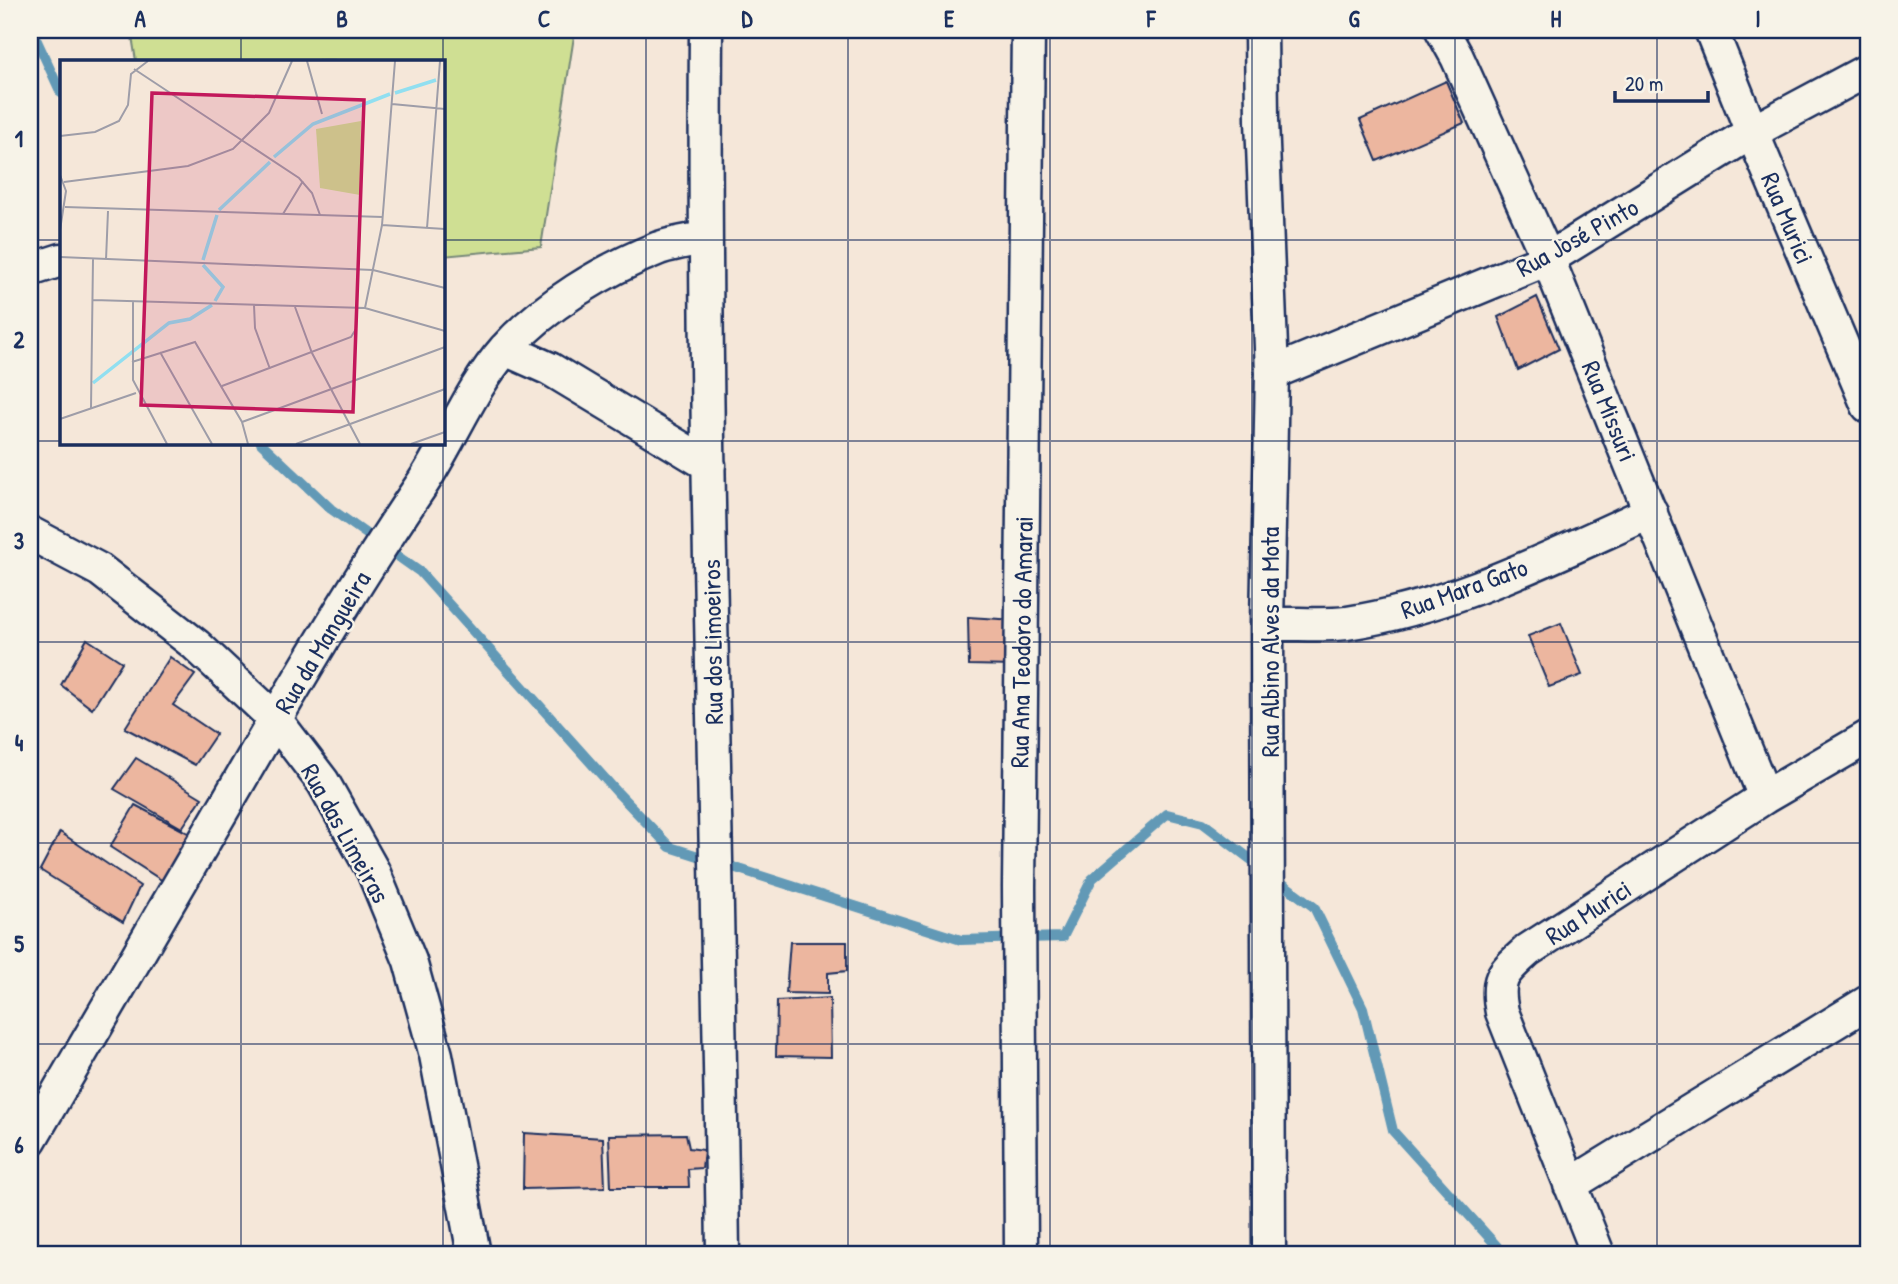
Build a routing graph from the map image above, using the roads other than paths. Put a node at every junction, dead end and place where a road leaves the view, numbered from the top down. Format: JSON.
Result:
{"nodes":[{"id":1,"x":706,"y":30,"type":"edge"},
{"id":2,"x":1028,"y":30,"type":"edge"},
{"id":3,"x":1261,"y":30,"type":"edge"},
{"id":4,"x":1442,"y":30,"type":"edge"},
{"id":5,"x":1711,"y":30,"type":"edge"},
{"id":6,"x":1868,"y":70,"type":"edge"},
{"id":7,"x":1752,"y":132,"type":"junction"},
{"id":8,"x":704,"y":238,"type":"junction"},
{"id":9,"x":60,"y":260,"type":"edge"},
{"id":10,"x":1548,"y":260,"type":"junction"},
{"id":11,"x":30,"y":271,"type":"edge"},
{"id":12,"x":505,"y":349,"type":"junction"},
{"id":13,"x":1272,"y":373,"type":"junction"},
{"id":14,"x":1868,"y":406,"type":"edge"},
{"id":15,"x":709,"y":465,"type":"junction"},
{"id":16,"x":1651,"y":512,"type":"junction"},
{"id":17,"x":30,"y":533,"type":"edge"},
{"id":18,"x":1267,"y":624,"type":"junction"},
{"id":19,"x":275,"y":719,"type":"junction"},
{"id":20,"x":1868,"y":737,"type":"edge"},
{"id":21,"x":1765,"y":797,"type":"junction"},
{"id":22,"x":1868,"y":1002,"type":"edge"},
{"id":23,"x":30,"y":1140,"type":"edge"},
{"id":24,"x":1570,"y":1185,"type":"junction"},
{"id":25,"x":474,"y":1254,"type":"edge"},
{"id":26,"x":723,"y":1254,"type":"edge"},
{"id":27,"x":1021,"y":1254,"type":"edge"},
{"id":28,"x":1269,"y":1254,"type":"edge"},
{"id":29,"x":1598,"y":1254,"type":"edge"}],
"edges":[{"from":1,"to":8,"type":"street","name":"Rua dos Limoeiros"},
{"from":2,"to":27,"type":"street","name":"Rua Ana Teodoro do Amarai"},
{"from":3,"to":13,"type":"street","name":"Rua Albino Alves da Mota"},
{"from":4,"to":10,"type":"street","name":"Rua Missuri"},
{"from":5,"to":7,"type":"street","name":"Rua Murici"},
{"from":6,"to":7,"type":"street","name":"Rua José Pinto"},
{"from":7,"to":10,"type":"street","name":"Rua José Pinto"},
{"from":7,"to":14,"type":"street","name":"Rua Murici"},
{"from":8,"to":12,"type":"street","name":"Rua da Mangueira"},
{"from":8,"to":15,"type":"street","name":"Rua dos Limoeiros"},
{"from":9,"to":11,"type":"street"},
{"from":10,"to":13,"type":"street","name":"Rua José Pinto"},
{"from":10,"to":16,"type":"street","name":"Rua Missuri"},
{"from":12,"to":15,"type":"street"},
{"from":12,"to":19,"type":"street","name":"Rua da Mangueira"},
{"from":13,"to":18,"type":"street","name":"Rua Albino Alves da Mota"},
{"from":15,"to":26,"type":"street","name":"Rua dos Limoeiros"},
{"from":16,"to":18,"type":"street","name":"Rua Mara Gato"},
{"from":16,"to":21,"type":"street","name":"Rua Missuri"},
{"from":17,"to":19,"type":"street","name":"Rua das Limeiras"},
{"from":18,"to":28,"type":"street","name":"Rua Albino Alves da Mota"},
{"from":19,"to":23,"type":"street","name":"Rua da Mangueira"},
{"from":19,"to":25,"type":"street","name":"Rua das Limeiras"},
{"from":20,"to":21,"type":"street","name":"Rua Murici"},
{"from":21,"to":24,"type":"street","name":"Rua Murici"},
{"from":22,"to":24,"type":"street"},
{"from":24,"to":29,"type":"street","name":"Rua Murici"}]}
